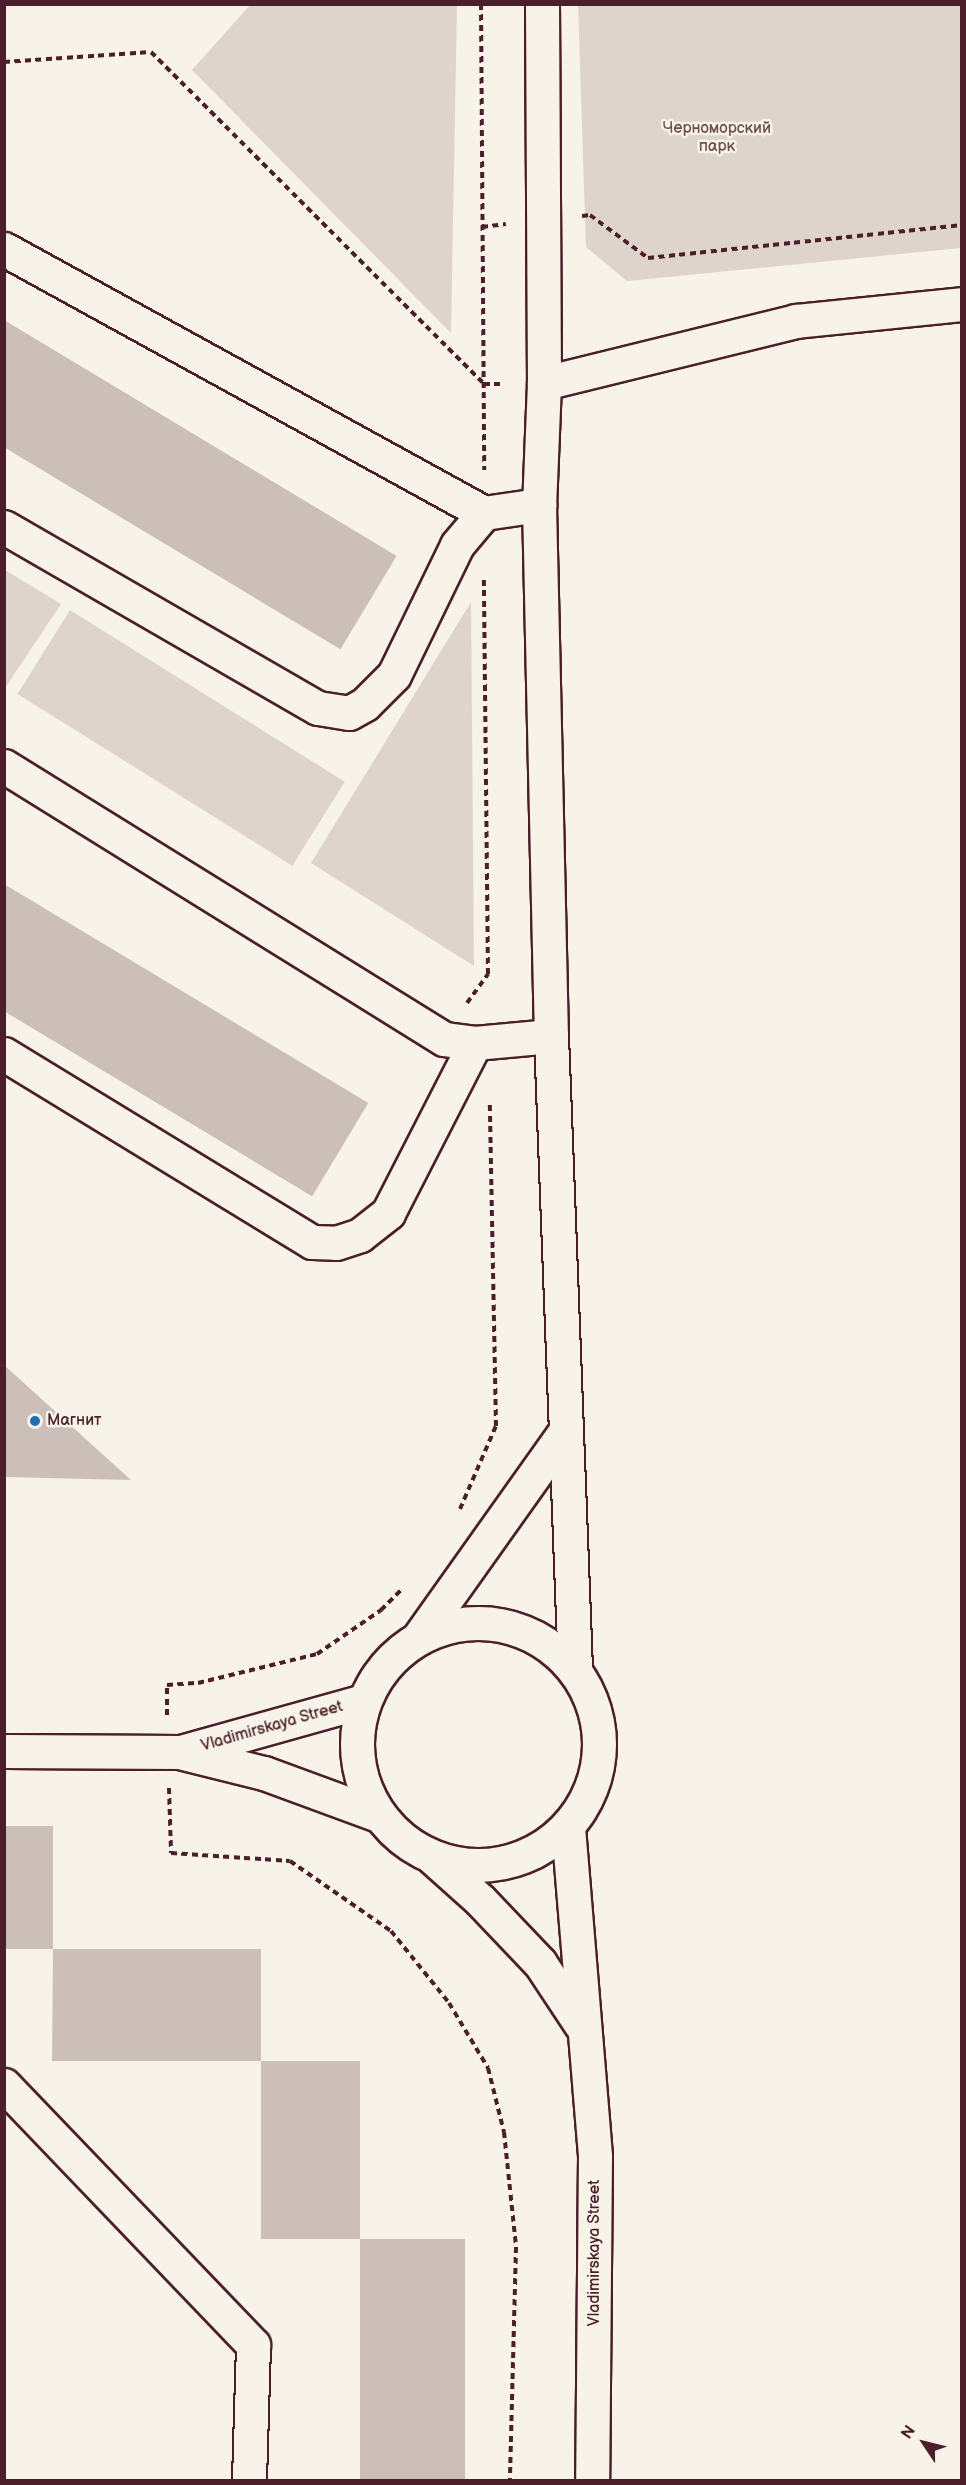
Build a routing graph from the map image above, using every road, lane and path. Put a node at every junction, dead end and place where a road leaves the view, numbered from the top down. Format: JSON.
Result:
{"nodes":[{"id":1,"x":542,"y":4,"type":"edge"},
{"id":2,"x":4,"y":62,"type":"edge"},
{"id":3,"x":543,"y":220,"type":"junction"},
{"id":4,"x":962,"y":225,"type":"edge"},
{"id":5,"x":482,"y":227,"type":"dead end"},
{"id":6,"x":4,"y":249,"type":"edge"},
{"id":7,"x":962,"y":304,"type":"edge"},
{"id":8,"x":544,"y":382,"type":"junction"},
{"id":9,"x":540,"y":505,"type":"junction"},
{"id":10,"x":484,"y":513,"type":"junction"},
{"id":11,"x":4,"y":526,"type":"edge"},
{"id":12,"x":4,"y":766,"type":"edge"},
{"id":13,"x":550,"y":1036,"type":"junction"},
{"id":14,"x":475,"y":1043,"type":"junction"},
{"id":15,"x":4,"y":1054,"type":"edge"},
{"id":16,"x":564,"y":1433,"type":"junction"},
{"id":17,"x":418,"y":1637,"type":"junction"},
{"id":18,"x":575,"y":1668,"type":"junction"},
{"id":19,"x":364,"y":1701,"type":"junction"},
{"id":20,"x":4,"y":1751,"type":"edge"},
{"id":21,"x":181,"y":1752,"type":"junction"},
{"id":22,"x":378,"y":1815,"type":"junction"},
{"id":23,"x":568,"y":1827,"type":"junction"},
{"id":24,"x":429,"y":1855,"type":"junction"},
{"id":25,"x":583,"y":2027,"type":"junction"},
{"id":26,"x":4,"y":2085,"type":"edge"},
{"id":27,"x":516,"y":2247,"type":"dead end"},
{"id":28,"x":249,"y":2481,"type":"edge"},
{"id":29,"x":510,"y":2481,"type":"edge"},
{"id":30,"x":592,"y":2481,"type":"edge"}],
"edges":[{"from":1,"to":3,"type":"street"},
{"from":2,"to":8,"type":"path"},
{"from":3,"to":4,"type":"path"},
{"from":3,"to":5,"type":"path"},
{"from":3,"to":8,"type":"street"},
{"from":6,"to":10,"type":"street"},
{"from":7,"to":8,"type":"street"},
{"from":8,"to":9,"type":"street"},
{"from":9,"to":10,"type":"street"},
{"from":9,"to":13,"type":"street"},
{"from":10,"to":11,"type":"street"},
{"from":12,"to":14,"type":"street"},
{"from":13,"to":14,"type":"street"},
{"from":13,"to":16,"type":"street"},
{"from":14,"to":15,"type":"street"},
{"from":16,"to":17,"type":"street"},
{"from":16,"to":18,"type":"street"},
{"from":17,"to":18,"type":"street"},
{"from":17,"to":19,"type":"street"},
{"from":18,"to":23,"type":"street"},
{"from":19,"to":21,"type":"street","name":"Vladimirskaya Street"},
{"from":19,"to":22,"type":"street"},
{"from":20,"to":21,"type":"street","name":"Vladimirskaya Street"},
{"from":21,"to":22,"type":"street","name":"Vladimirskaya Street"},
{"from":22,"to":24,"type":"street"},
{"from":23,"to":24,"type":"street"},
{"from":23,"to":25,"type":"street","name":"Vladimirskaya Street"},
{"from":24,"to":25,"type":"street","name":"Vladimirskaya Street"},
{"from":25,"to":30,"type":"street","name":"Vladimirskaya Street"},
{"from":26,"to":28,"type":"street"},
{"from":27,"to":29,"type":"path"}]}
